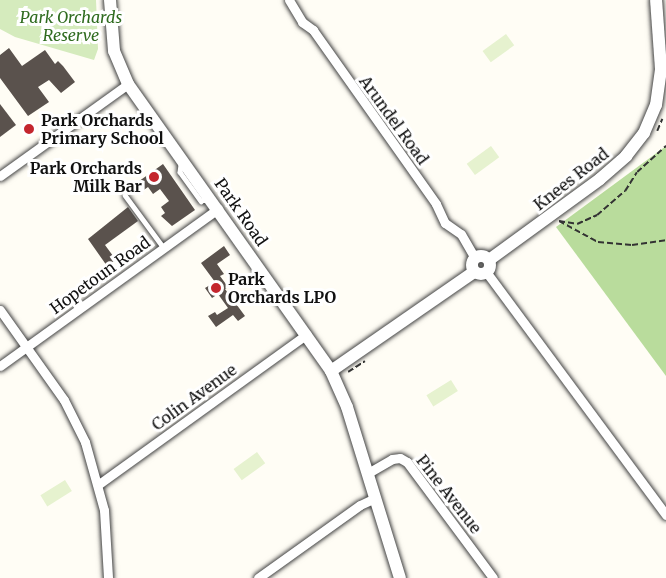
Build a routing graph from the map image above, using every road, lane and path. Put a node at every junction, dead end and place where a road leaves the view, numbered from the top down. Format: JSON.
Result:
{"nodes":[{"id":1,"x":110,"y":0,"type":"edge"},
{"id":2,"x":289,"y":0,"type":"edge"},
{"id":3,"x":656,"y":0,"type":"edge"},
{"id":4,"x":128,"y":84,"type":"junction"},
{"id":5,"x":666,"y":146,"type":"edge"},
{"id":6,"x":0,"y":176,"type":"edge"},
{"id":7,"x":125,"y":195,"type":"dead end"},
{"id":8,"x":216,"y":205,"type":"junction"},
{"id":9,"x":666,"y":240,"type":"edge"},
{"id":10,"x":164,"y":248,"type":"junction"},
{"id":11,"x":475,"y":258,"type":"joint"},
{"id":12,"x":483,"y":268,"type":"junction"},
{"id":13,"x":0,"y":310,"type":"edge"},
{"id":14,"x":307,"y":334,"type":"junction"},
{"id":15,"x":27,"y":347,"type":"junction"},
{"id":16,"x":0,"y":366,"type":"edge"},
{"id":17,"x":331,"y":371,"type":"junction"},
{"id":18,"x":368,"y":473,"type":"junction"},
{"id":19,"x":99,"y":484,"type":"junction"},
{"id":20,"x":375,"y":498,"type":"junction"},
{"id":21,"x":666,"y":515,"type":"edge"},
{"id":22,"x":108,"y":578,"type":"edge"},
{"id":23,"x":258,"y":578,"type":"edge"},
{"id":24,"x":400,"y":578,"type":"edge"},
{"id":25,"x":494,"y":578,"type":"edge"}],
"edges":[{"from":1,"to":4,"type":"street","name":"Park Road"},
{"from":2,"to":11,"type":"street","name":"Arundel Road"},
{"from":3,"to":12,"type":"street","name":"Knees Road"},
{"from":4,"to":6,"type":"street"},
{"from":4,"to":8,"type":"street","name":"Park Road"},
{"from":5,"to":9,"type":"path"},
{"from":7,"to":10,"type":"lane"},
{"from":8,"to":10,"type":"street","name":"Hopetoun Road"},
{"from":8,"to":14,"type":"street","name":"Park Road"},
{"from":10,"to":15,"type":"street","name":"Hopetoun Road"},
{"from":11,"to":12,"type":"street"},
{"from":12,"to":17,"type":"street","name":"Knees Road"},
{"from":12,"to":21,"type":"street"},
{"from":13,"to":15,"type":"street"},
{"from":14,"to":17,"type":"street","name":"Park Road"},
{"from":14,"to":19,"type":"street","name":"Colin Avenue"},
{"from":15,"to":16,"type":"street","name":"Hopetoun Road"},
{"from":15,"to":19,"type":"street"},
{"from":17,"to":18,"type":"street","name":"Park Road"},
{"from":18,"to":20,"type":"street","name":"Park Road"},
{"from":18,"to":25,"type":"street","name":"Pine Avenue"},
{"from":19,"to":22,"type":"street"},
{"from":20,"to":23,"type":"street"},
{"from":20,"to":24,"type":"street","name":"Park Road"}]}
